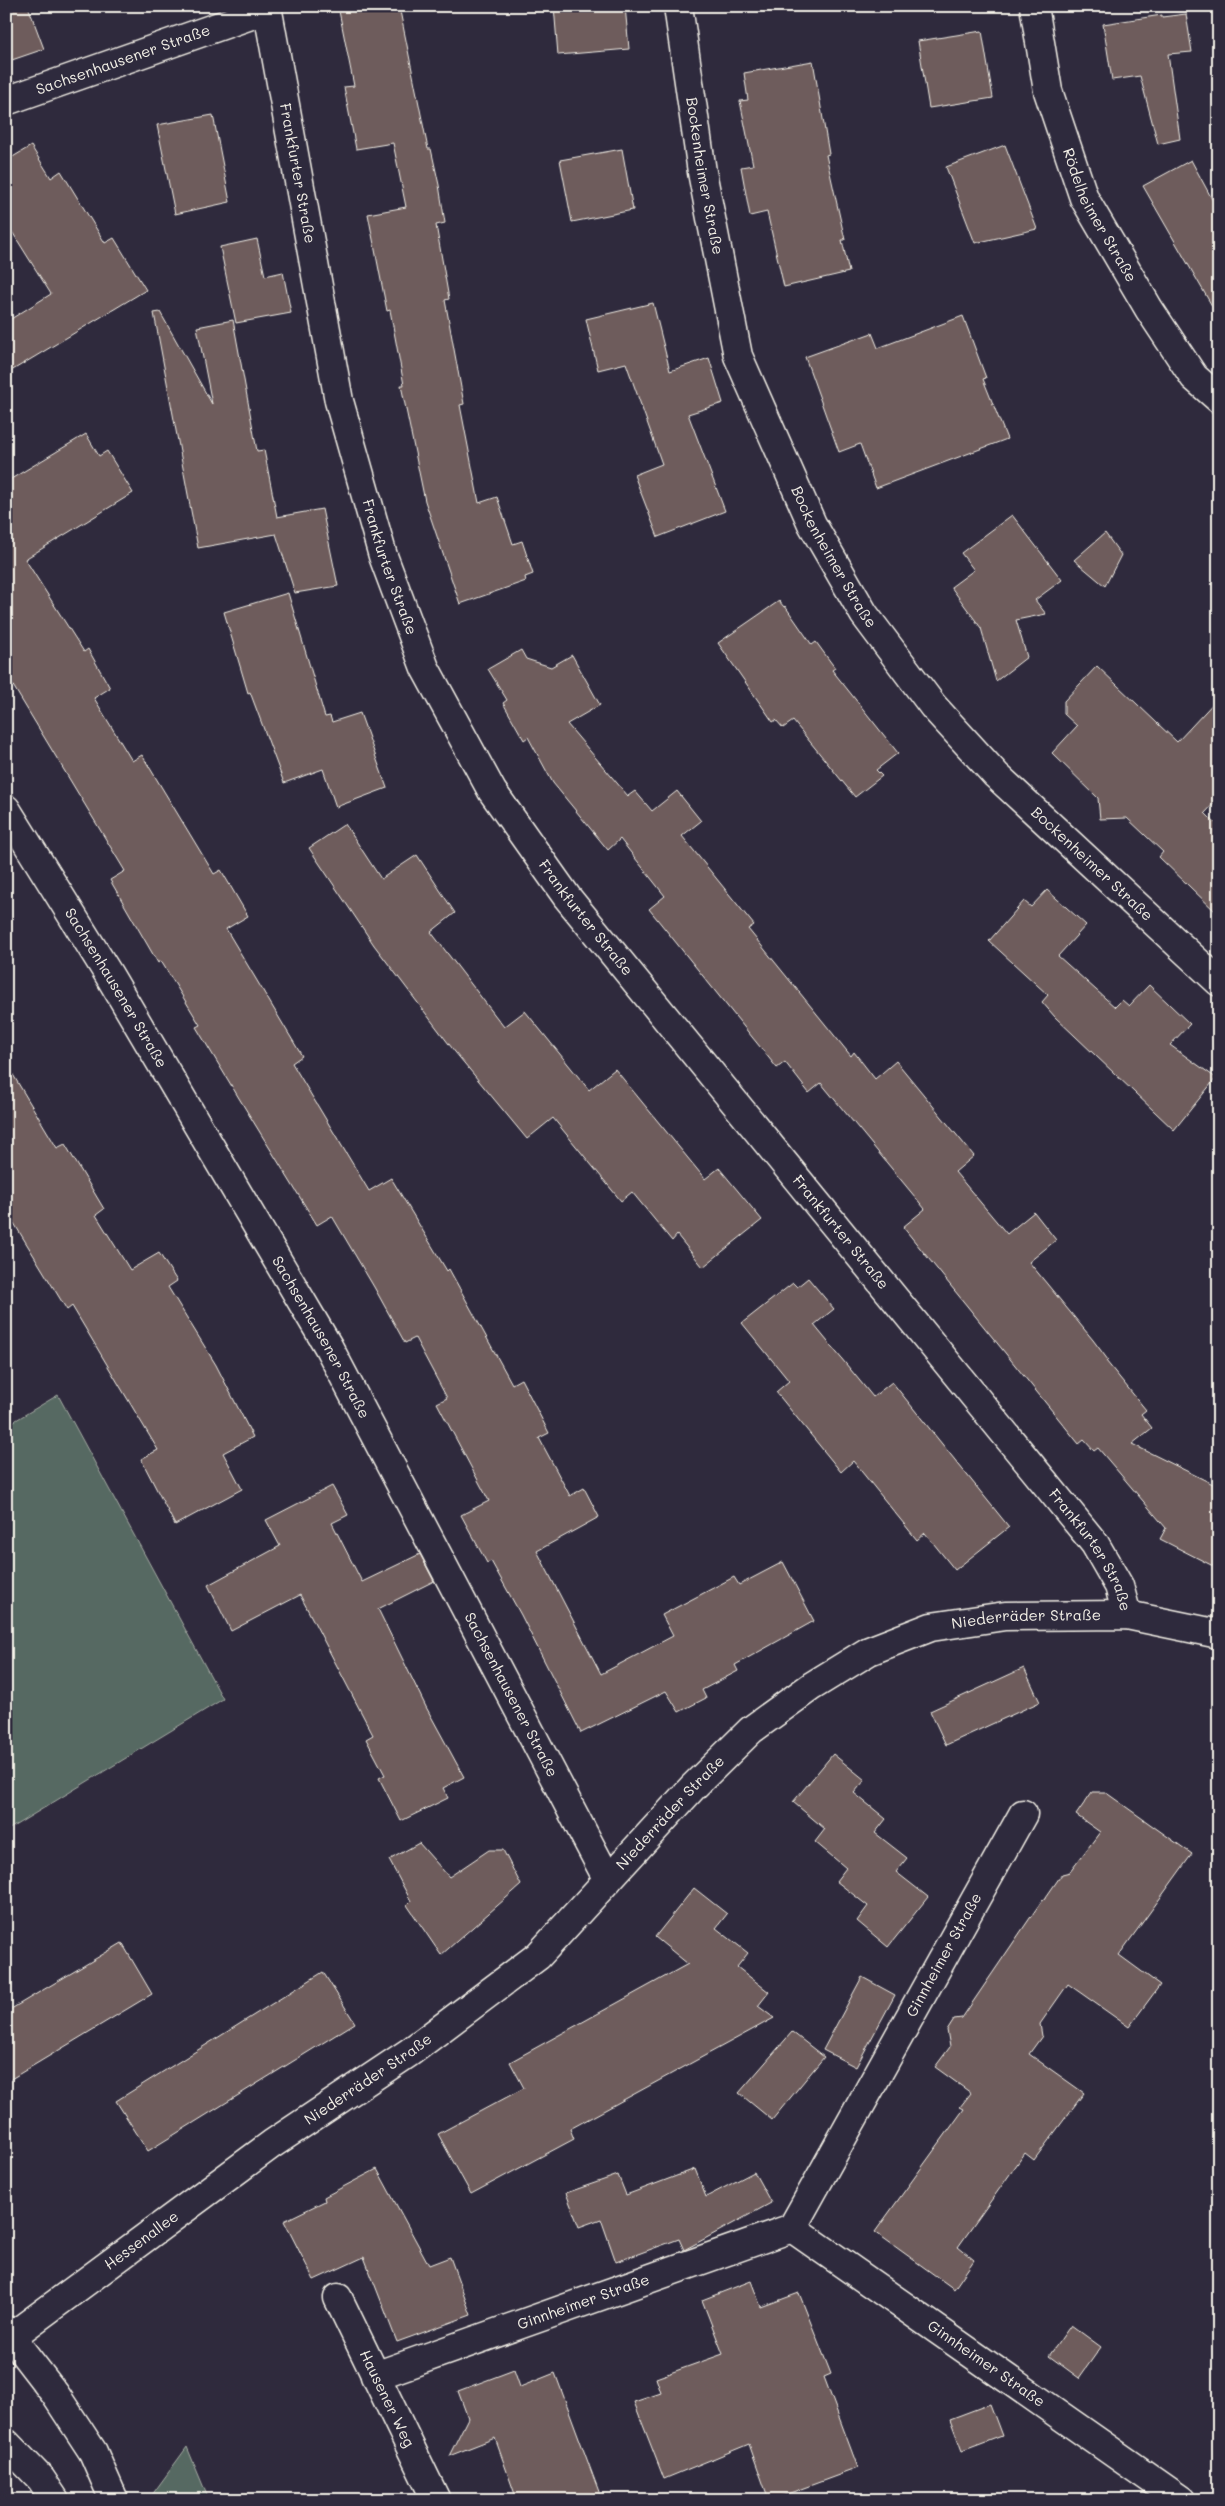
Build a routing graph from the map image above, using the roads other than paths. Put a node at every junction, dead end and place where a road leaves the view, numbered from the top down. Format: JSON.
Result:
{"nodes":[{"id":1,"x":678,"y":6,"type":"edge"},
{"id":2,"x":1034,"y":6,"type":"edge"},
{"id":3,"x":267,"y":8,"type":"edge"},
{"id":4,"x":6,"y":101,"type":"edge"},
{"id":5,"x":1219,"y":399,"type":"edge"},
{"id":6,"x":6,"y":809,"type":"edge"},
{"id":7,"x":1219,"y":982,"type":"edge"},
{"id":8,"x":1127,"y":1615,"type":"junction"},
{"id":9,"x":1219,"y":1634,"type":"edge"},
{"id":10,"x":1023,"y":1814,"type":"dead end"},
{"id":11,"x":608,"y":1880,"type":"junction"},
{"id":12,"x":272,"y":2144,"type":"joint"},
{"id":13,"x":792,"y":2228,"type":"junction"},
{"id":14,"x":338,"y":2298,"type":"dead end"},
{"id":15,"x":9,"y":2333,"type":"edge"},
{"id":16,"x":375,"y":2376,"type":"junction"},
{"id":17,"x":6,"y":2443,"type":"edge"},
{"id":18,"x":55,"y":2500,"type":"edge"},
{"id":19,"x":114,"y":2500,"type":"edge"},
{"id":20,"x":436,"y":2500,"type":"edge"},
{"id":21,"x":1181,"y":2500,"type":"edge"}],
"edges":[{"from":1,"to":7,"type":"main road","name":"Bockenheimer Straße"},
{"from":2,"to":5,"type":"main road","name":"Rödelheimer Straße"},
{"from":3,"to":4,"type":"main road","name":"Sachsenhausener Straße"},
{"from":3,"to":8,"type":"main road","name":"Frankfurter Straße"},
{"from":6,"to":11,"type":"main road","name":"Sachsenhausener Straße"},
{"from":8,"to":9,"type":"main road","name":"Frankfurter Straße"},
{"from":8,"to":11,"type":"main road","name":"Niederräder Straße"},
{"from":10,"to":13,"type":"main road","name":"Ginnheimer Straße"},
{"from":11,"to":12,"type":"main road","name":"Niederräder Straße"},
{"from":12,"to":15,"type":"main road","name":"Hessenallee"},
{"from":13,"to":16,"type":"main road","name":"Ginnheimer Straße"},
{"from":13,"to":21,"type":"main road","name":"Ginnheimer Straße"},
{"from":14,"to":16,"type":"main road","name":"Hausener Weg"},
{"from":15,"to":19,"type":"main road"},
{"from":16,"to":20,"type":"main road","name":"Hausener Weg"},
{"from":17,"to":18,"type":"main road"}]}
